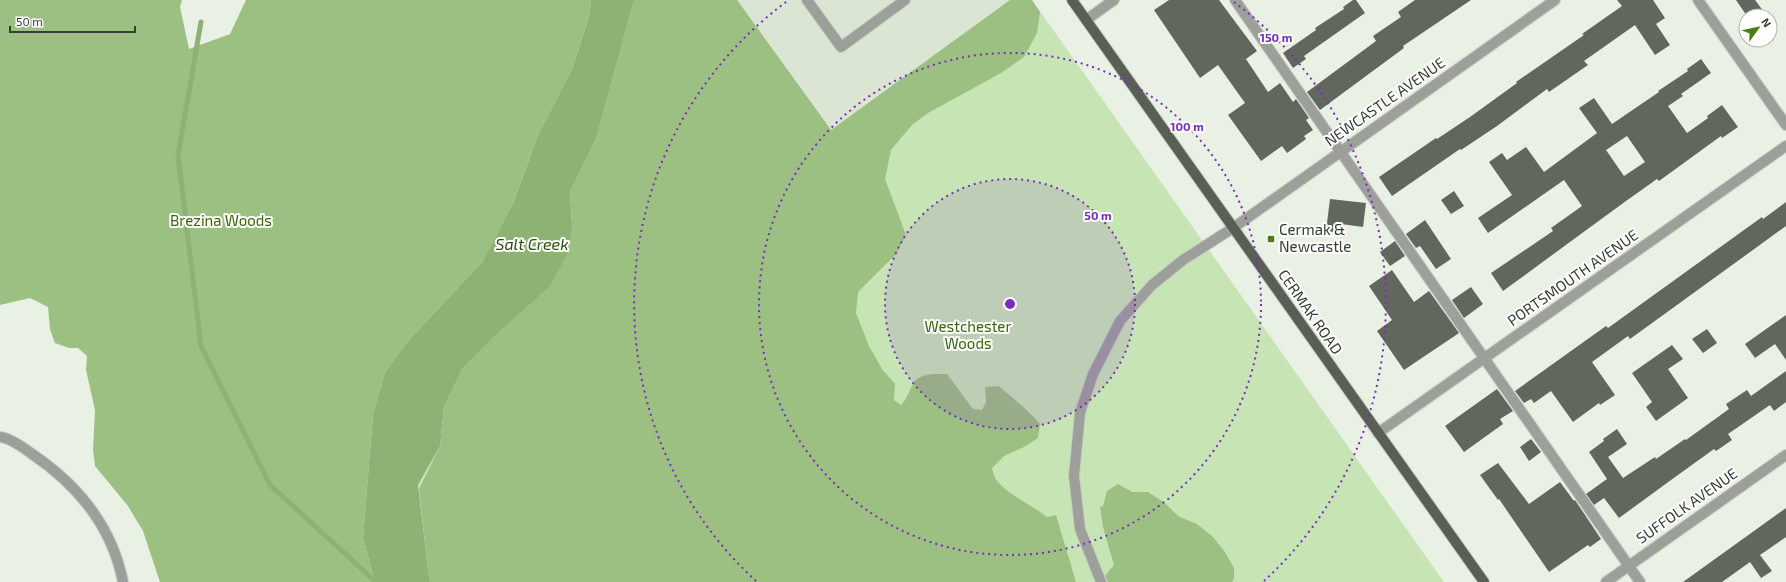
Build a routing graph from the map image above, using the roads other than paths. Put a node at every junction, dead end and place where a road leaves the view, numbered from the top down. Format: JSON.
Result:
{"nodes":[{"id":1,"x":807,"y":0,"type":"edge"},
{"id":2,"x":905,"y":0,"type":"edge"},
{"id":3,"x":1072,"y":0,"type":"edge"},
{"id":4,"x":1114,"y":0,"type":"edge"},
{"id":5,"x":1235,"y":0,"type":"edge"},
{"id":6,"x":1555,"y":0,"type":"edge"},
{"id":7,"x":1698,"y":0,"type":"edge"},
{"id":8,"x":1086,"y":20,"type":"junction"},
{"id":9,"x":1786,"y":125,"type":"edge"},
{"id":10,"x":1786,"y":146,"type":"edge"},
{"id":11,"x":1341,"y":152,"type":"junction"},
{"id":12,"x":1233,"y":228,"type":"junction"},
{"id":13,"x":1484,"y":358,"type":"junction"},
{"id":14,"x":1378,"y":433,"type":"junction"},
{"id":15,"x":0,"y":437,"type":"edge"},
{"id":16,"x":1786,"y":455,"type":"edge"},
{"id":17,"x":1629,"y":566,"type":"junction"},
{"id":18,"x":123,"y":582,"type":"edge"},
{"id":19,"x":1101,"y":582,"type":"edge"},
{"id":20,"x":1484,"y":582,"type":"edge"},
{"id":21,"x":1606,"y":582,"type":"edge"},
{"id":22,"x":1640,"y":582,"type":"edge"}],
"edges":[{"from":1,"to":2,"type":"street"},
{"from":3,"to":8,"type":"main road","name":"CERMAK ROAD"},
{"from":4,"to":8,"type":"street"},
{"from":5,"to":11,"type":"street"},
{"from":6,"to":11,"type":"street","name":"NEWCASTLE AVENUE"},
{"from":7,"to":9,"type":"street"},
{"from":8,"to":12,"type":"main road","name":"CERMAK ROAD"},
{"from":10,"to":13,"type":"street","name":"PORTSMOUTH AVENUE"},
{"from":11,"to":12,"type":"street","name":"NEWCASTLE AVENUE"},
{"from":11,"to":13,"type":"street"},
{"from":12,"to":14,"type":"main road","name":"CERMAK ROAD"},
{"from":12,"to":19,"type":"street","name":"NEWCASTLE AVENUE"},
{"from":13,"to":14,"type":"street","name":"PORTSMOUTH AVENUE"},
{"from":13,"to":17,"type":"street"},
{"from":14,"to":20,"type":"main road","name":"CERMAK ROAD"},
{"from":15,"to":18,"type":"street"},
{"from":16,"to":17,"type":"street","name":"SUFFOLK AVENUE"},
{"from":17,"to":21,"type":"street","name":"SUFFOLK AVENUE"},
{"from":17,"to":22,"type":"street"}]}
